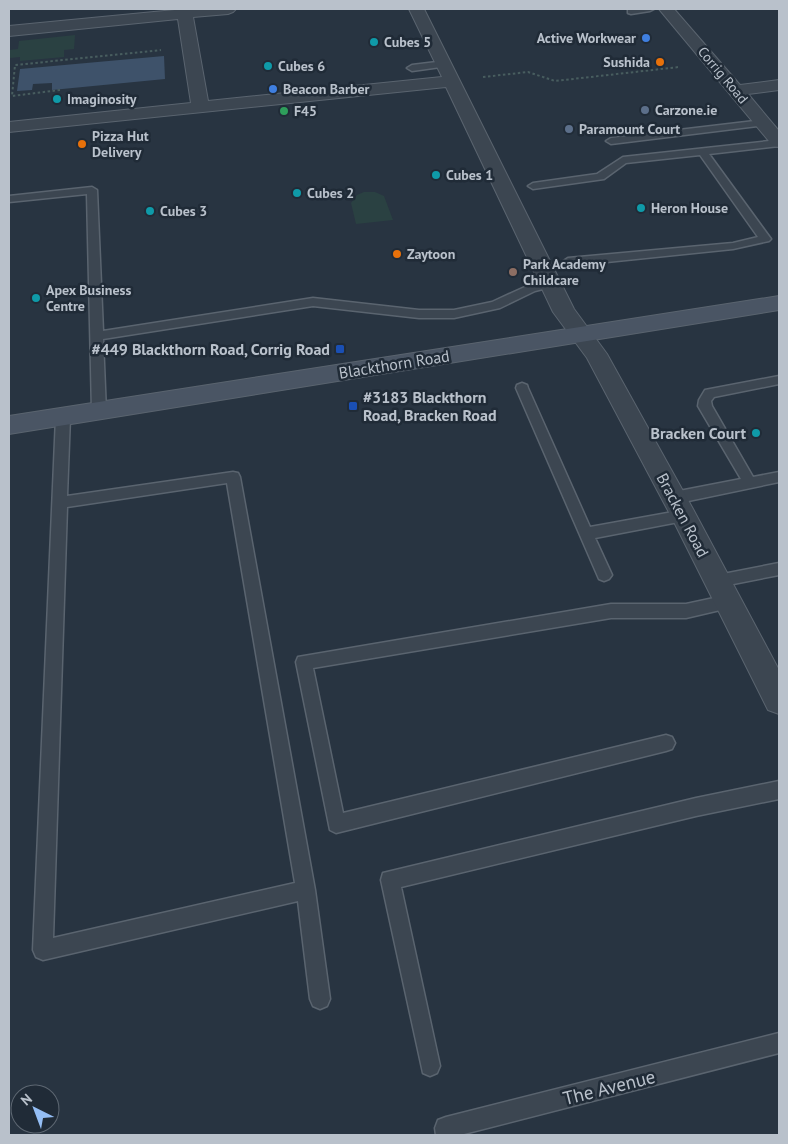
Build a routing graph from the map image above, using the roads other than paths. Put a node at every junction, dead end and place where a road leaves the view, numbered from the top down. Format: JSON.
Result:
{"nodes":[{"id":1,"x":228,"y":9,"type":"edge"},
{"id":2,"x":417,"y":9,"type":"edge"},
{"id":3,"x":650,"y":9,"type":"edge"},
{"id":4,"x":666,"y":9,"type":"edge"},
{"id":5,"x":631,"y":11,"type":"dead end"},
{"id":6,"x":185,"y":14,"type":"junction"},
{"id":7,"x":9,"y":31,"type":"edge"},
{"id":8,"x":412,"y":68,"type":"dead end"},
{"id":9,"x":449,"y":72,"type":"junction"},
{"id":10,"x":779,"y":85,"type":"edge"},
{"id":11,"x":736,"y":91,"type":"junction"},
{"id":12,"x":200,"y":107,"type":"junction"},
{"id":13,"x":763,"y":123,"type":"junction"},
{"id":14,"x":9,"y":127,"type":"edge"},
{"id":15,"x":611,"y":141,"type":"dead end"},
{"id":16,"x":779,"y":143,"type":"edge"},
{"id":17,"x":702,"y":152,"type":"junction"},
{"id":18,"x":533,"y":186,"type":"dead end"},
{"id":19,"x":9,"y":199,"type":"edge"},
{"id":20,"x":568,"y":262,"type":"dead end"},
{"id":21,"x":551,"y":283,"type":"junction"},
{"id":22,"x":779,"y":303,"type":"edge"},
{"id":23,"x":582,"y":334,"type":"junction"},
{"id":24,"x":97,"y":336,"type":"junction"},
{"id":25,"x":779,"y":380,"type":"edge"},
{"id":26,"x":522,"y":388,"type":"dead end"},
{"id":27,"x":99,"y":412,"type":"junction"},
{"id":28,"x":63,"y":417,"type":"junction"},
{"id":29,"x":9,"y":425,"type":"edge"},
{"id":30,"x":779,"y":477,"type":"edge"},
{"id":31,"x":750,"y":483,"type":"junction"},
{"id":32,"x":59,"y":503,"type":"junction"},
{"id":33,"x":679,"y":507,"type":"junction"},
{"id":34,"x":586,"y":534,"type":"junction"},
{"id":35,"x":779,"y":569,"type":"edge"},
{"id":36,"x":604,"y":575,"type":"dead end"},
{"id":37,"x":723,"y":591,"type":"junction"},
{"id":38,"x":779,"y":700,"type":"edge"},
{"id":39,"x":666,"y":743,"type":"dead end"},
{"id":40,"x":779,"y":790,"type":"edge"},
{"id":41,"x":306,"y":890,"type":"junction"},
{"id":42,"x":320,"y":999,"type":"dead end"},
{"id":43,"x":779,"y":1043,"type":"edge"},
{"id":44,"x":430,"y":1066,"type":"dead end"},
{"id":45,"x":447,"y":1135,"type":"edge"}],
"edges":[{"from":1,"to":6,"type":"street"},
{"from":2,"to":9,"type":"street","name":"Bracken Road"},
{"from":3,"to":5,"type":"lane"},
{"from":4,"to":11,"type":"street","name":"Corrig Road"},
{"from":6,"to":7,"type":"street"},
{"from":6,"to":12,"type":"street"},
{"from":8,"to":9,"type":"lane"},
{"from":9,"to":12,"type":"street"},
{"from":9,"to":21,"type":"street","name":"Bracken Road"},
{"from":10,"to":11,"type":"street"},
{"from":11,"to":13,"type":"street","name":"Corrig Road"},
{"from":12,"to":14,"type":"street"},
{"from":13,"to":15,"type":"lane"},
{"from":13,"to":16,"type":"street","name":"Corrig Road"},
{"from":16,"to":17,"type":"lane"},
{"from":17,"to":18,"type":"lane"},
{"from":17,"to":20,"type":"lane"},
{"from":19,"to":24,"type":"lane"},
{"from":21,"to":23,"type":"street","name":"Bracken Road"},
{"from":21,"to":24,"type":"lane"},
{"from":22,"to":23,"type":"street","name":"Blackthorn Road"},
{"from":23,"to":27,"type":"street","name":"Blackthorn Road"},
{"from":23,"to":33,"type":"street","name":"Bracken Road"},
{"from":24,"to":27,"type":"lane"},
{"from":25,"to":31,"type":"lane"},
{"from":26,"to":34,"type":"lane"},
{"from":27,"to":28,"type":"street","name":"Blackthorn Road"},
{"from":28,"to":29,"type":"street","name":"Blackthorn Road"},
{"from":28,"to":32,"type":"lane"},
{"from":30,"to":31,"type":"lane"},
{"from":31,"to":33,"type":"lane"},
{"from":32,"to":41,"type":"lane"},
{"from":32,"to":41,"type":"lane"},
{"from":33,"to":34,"type":"lane"},
{"from":33,"to":37,"type":"street","name":"Bracken Road"},
{"from":34,"to":36,"type":"lane"},
{"from":35,"to":37,"type":"lane"},
{"from":37,"to":38,"type":"street","name":"Bracken Road"},
{"from":37,"to":39,"type":"lane"},
{"from":40,"to":44,"type":"lane"},
{"from":41,"to":42,"type":"lane"},
{"from":43,"to":45,"type":"lane","name":"The Avenue"}]}
